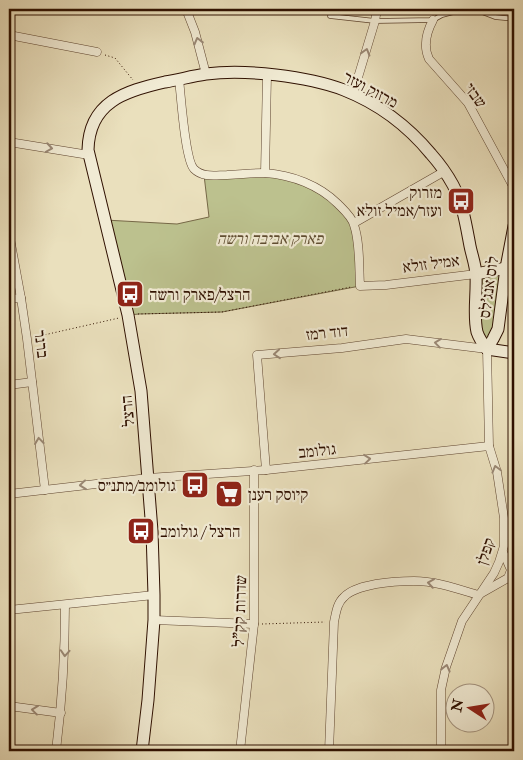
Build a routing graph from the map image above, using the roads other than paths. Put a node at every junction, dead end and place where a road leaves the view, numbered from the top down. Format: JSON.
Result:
{"nodes":[{"id":1,"x":186,"y":9,"type":"edge"},
{"id":2,"x":376,"y":9,"type":"edge"},
{"id":3,"x":330,"y":16,"type":"dead end"},
{"id":4,"x":514,"y":19,"type":"edge"},
{"id":5,"x":375,"y":20,"type":"junction"},
{"id":6,"x":432,"y":20,"type":"junction"},
{"id":7,"x":9,"y":35,"type":"edge"},
{"id":8,"x":97,"y":52,"type":"road end"},
{"id":9,"x":206,"y":74,"type":"junction"},
{"id":10,"x":267,"y":75,"type":"junction"},
{"id":11,"x":179,"y":79,"type":"junction"},
{"id":12,"x":353,"y":94,"type":"junction"},
{"id":13,"x":9,"y":142,"type":"edge"},
{"id":14,"x":89,"y":155,"type":"junction"},
{"id":15,"x":445,"y":171,"type":"junction"},
{"id":16,"x":265,"y":173,"type":"junction"},
{"id":17,"x":514,"y":188,"type":"edge"},
{"id":18,"x":354,"y":223,"type":"junction"},
{"id":19,"x":514,"y":226,"type":"edge"},
{"id":20,"x":9,"y":233,"type":"edge"},
{"id":21,"x":510,"y":268,"type":"edge"},
{"id":22,"x":476,"y":274,"type":"junction"},
{"id":23,"x":21,"y":298,"type":"junction"},
{"id":24,"x":9,"y":299,"type":"edge"},
{"id":25,"x":486,"y":349,"type":"junction"},
{"id":26,"x":514,"y":353,"type":"edge"},
{"id":27,"x":32,"y":382,"type":"junction"},
{"id":28,"x":9,"y":385,"type":"edge"},
{"id":29,"x":489,"y":446,"type":"junction"},
{"id":30,"x":254,"y":470,"type":"junction"},
{"id":31,"x":266,"y":470,"type":"junction"},
{"id":32,"x":148,"y":478,"type":"junction"},
{"id":33,"x":45,"y":490,"type":"junction"},
{"id":34,"x":9,"y":494,"type":"edge"},
{"id":35,"x":503,"y":552,"type":"junction"},
{"id":36,"x":154,"y":595,"type":"junction"},
{"id":37,"x":478,"y":595,"type":"junction"},
{"id":38,"x":66,"y":604,"type":"junction"},
{"id":39,"x":9,"y":610,"type":"edge"},
{"id":40,"x":154,"y":620,"type":"junction"},
{"id":41,"x":254,"y":624,"type":"junction"},
{"id":42,"x":9,"y":706,"type":"edge"},
{"id":43,"x":61,"y":713,"type":"junction"},
{"id":44,"x":56,"y":751,"type":"edge"},
{"id":45,"x":142,"y":751,"type":"edge"},
{"id":46,"x":240,"y":751,"type":"edge"},
{"id":47,"x":329,"y":751,"type":"edge"},
{"id":48,"x":441,"y":751,"type":"edge"}],
"edges":[{"from":9,"to":1,"type":"street","one_way":true},
{"from":2,"to":5,"type":"street"},
{"from":3,"to":5,"type":"lane"},
{"from":4,"to":6,"type":"lane"},
{"from":5,"to":6,"type":"lane"},
{"from":12,"to":5,"type":"street","one_way":true},
{"from":6,"to":17,"type":"street","name":"שבזי"},
{"from":7,"to":8,"type":"street"},
{"from":9,"to":10,"type":"street","name":"מרזוק ועזר"},
{"from":9,"to":11,"type":"street","name":"מרזוק ועזר"},
{"from":10,"to":12,"type":"street","name":"מרזוק ועזר"},
{"from":10,"to":16,"type":"street"},
{"from":11,"to":14,"type":"street","name":"מרזוק ועזר"},
{"from":11,"to":16,"type":"street"},
{"from":12,"to":15,"type":"street","name":"מרזוק ועזר"},
{"from":13,"to":14,"type":"street","one_way":true},
{"from":14,"to":32,"type":"street","name":"הרצל"},
{"from":15,"to":18,"type":"street"},
{"from":15,"to":22,"type":"street","name":"מרזוק ועזר"},
{"from":16,"to":18,"type":"street"},
{"from":18,"to":22,"type":"street","name":"אמיל זולא"},
{"from":19,"to":21,"type":"street","name":"לוס אנג'לס"},
{"from":20,"to":23,"type":"street","name":"ברנר"},
{"from":21,"to":22,"type":"street","name":"אמיל זולא"},
{"from":21,"to":25,"type":"street","name":"לוס אנג'לס"},
{"from":22,"to":25,"type":"street","name":"מרזוק ועזר"},
{"from":23,"to":24,"type":"street"},
{"from":23,"to":27,"type":"street","name":"ברנר"},
{"from":25,"to":26,"type":"street","name":"דוד רמז"},
{"from":25,"to":29,"type":"street","name":"קפלן"},
{"from":25,"to":31,"type":"street","name":"דוד רמז","one_way":true},
{"from":27,"to":28,"type":"street"},
{"from":33,"to":27,"type":"street","name":"ברנר","one_way":true},
{"from":31,"to":29,"type":"street","name":"גולומב","one_way":true},
{"from":35,"to":29,"type":"street","name":"קפלן","one_way":true},
{"from":30,"to":31,"type":"street","name":"גולומב"},
{"from":30,"to":32,"type":"street","name":"גולומב"},
{"from":30,"to":41,"type":"street","name":"שדרות קק\"ל"},
{"from":32,"to":33,"type":"street","name":"גולומב","one_way":true},
{"from":32,"to":36,"type":"street","name":"הרצל"},
{"from":33,"to":34,"type":"street","name":"גולומב"},
{"from":35,"to":37,"type":"street","name":"קפלן"},
{"from":35,"to":37,"type":"street"},
{"from":36,"to":38,"type":"street"},
{"from":36,"to":40,"type":"street","name":"הרצל"},
{"from":37,"to":47,"type":"street","one_way":true},
{"from":48,"to":37,"type":"street","name":"קפלן","one_way":true},
{"from":38,"to":39,"type":"street"},
{"from":38,"to":43,"type":"street","one_way":true},
{"from":40,"to":41,"type":"street"},
{"from":40,"to":45,"type":"street","name":"הרצל"},
{"from":41,"to":46,"type":"street","name":"שדרות קק\"ל"},
{"from":43,"to":42,"type":"street","one_way":true},
{"from":43,"to":44,"type":"street"}]}
